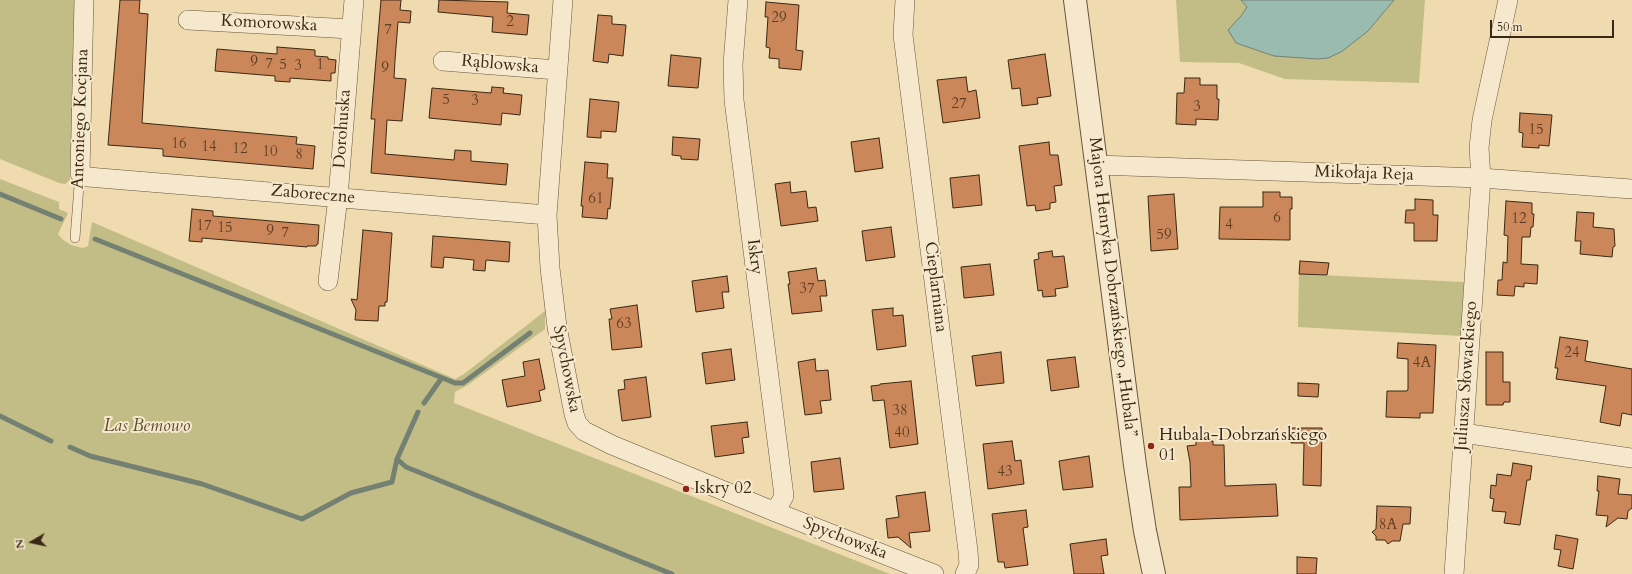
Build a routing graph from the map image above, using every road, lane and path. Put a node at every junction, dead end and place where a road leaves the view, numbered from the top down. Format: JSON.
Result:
{"nodes":[{"id":1,"x":84,"y":0,"type":"edge"},
{"id":2,"x":354,"y":0,"type":"edge"},
{"id":3,"x":563,"y":0,"type":"edge"},
{"id":4,"x":738,"y":0,"type":"edge"},
{"id":5,"x":905,"y":0,"type":"edge"},
{"id":6,"x":1075,"y":0,"type":"edge"},
{"id":7,"x":1508,"y":0,"type":"edge"},
{"id":8,"x":188,"y":20,"type":"dead end"},
{"id":9,"x":351,"y":29,"type":"junction"},
{"id":10,"x":443,"y":61,"type":"dead end"},
{"id":11,"x":557,"y":70,"type":"junction"},
{"id":12,"x":1096,"y":165,"type":"junction"},
{"id":13,"x":80,"y":173,"type":"junction"},
{"id":14,"x":1481,"y":178,"type":"junction"},
{"id":15,"x":1632,"y":189,"type":"edge"},
{"id":16,"x":338,"y":197,"type":"junction"},
{"id":17,"x":547,"y":215,"type":"junction"},
{"id":18,"x":75,"y":238,"type":"dead end"},
{"id":19,"x":328,"y":281,"type":"dead end"},
{"id":20,"x":1463,"y":433,"type":"junction"},
{"id":21,"x":1632,"y":458,"type":"edge"},
{"id":22,"x":773,"y":511,"type":"junction"},
{"id":23,"x":934,"y":574,"type":"edge"},
{"id":24,"x":965,"y":574,"type":"edge"},
{"id":25,"x":1154,"y":574,"type":"edge"},
{"id":26,"x":1454,"y":574,"type":"edge"}],
"edges":[{"from":1,"to":13,"type":"street","name":"Antoniego Kocjana"},
{"from":2,"to":9,"type":"street","name":"Dorohuska"},
{"from":3,"to":11,"type":"street","name":"Spychowska"},
{"from":4,"to":22,"type":"street","name":"Iskry"},
{"from":5,"to":24,"type":"street","name":"Cieplarniana"},
{"from":6,"to":12,"type":"street","name":"Majora Henryka Dobrzańskiego „Hubala”"},
{"from":7,"to":14,"type":"street","name":"Juliusza Słowackiego"},
{"from":8,"to":9,"type":"street","name":"Komorowska"},
{"from":9,"to":16,"type":"street","name":"Dorohuska"},
{"from":10,"to":11,"type":"street","name":"Rąblowska"},
{"from":11,"to":17,"type":"street","name":"Spychowska"},
{"from":12,"to":14,"type":"street","name":"Mikołaja Reja"},
{"from":12,"to":25,"type":"street","name":"Majora Henryka Dobrzańskiego „Hubala”"},
{"from":13,"to":16,"type":"street","name":"Zaboreczne"},
{"from":13,"to":18,"type":"lane","name":"Antoniego Kocjana"},
{"from":14,"to":15,"type":"street","name":"Mikołaja Reja"},
{"from":14,"to":20,"type":"street","name":"Juliusza Słowackiego"},
{"from":16,"to":17,"type":"street","name":"Zaboreczne"},
{"from":16,"to":19,"type":"street","name":"Dorohuska"},
{"from":17,"to":22,"type":"street","name":"Spychowska"},
{"from":20,"to":21,"type":"street"},
{"from":20,"to":26,"type":"street","name":"Juliusza Słowackiego"},
{"from":22,"to":23,"type":"street","name":"Spychowska"}]}
